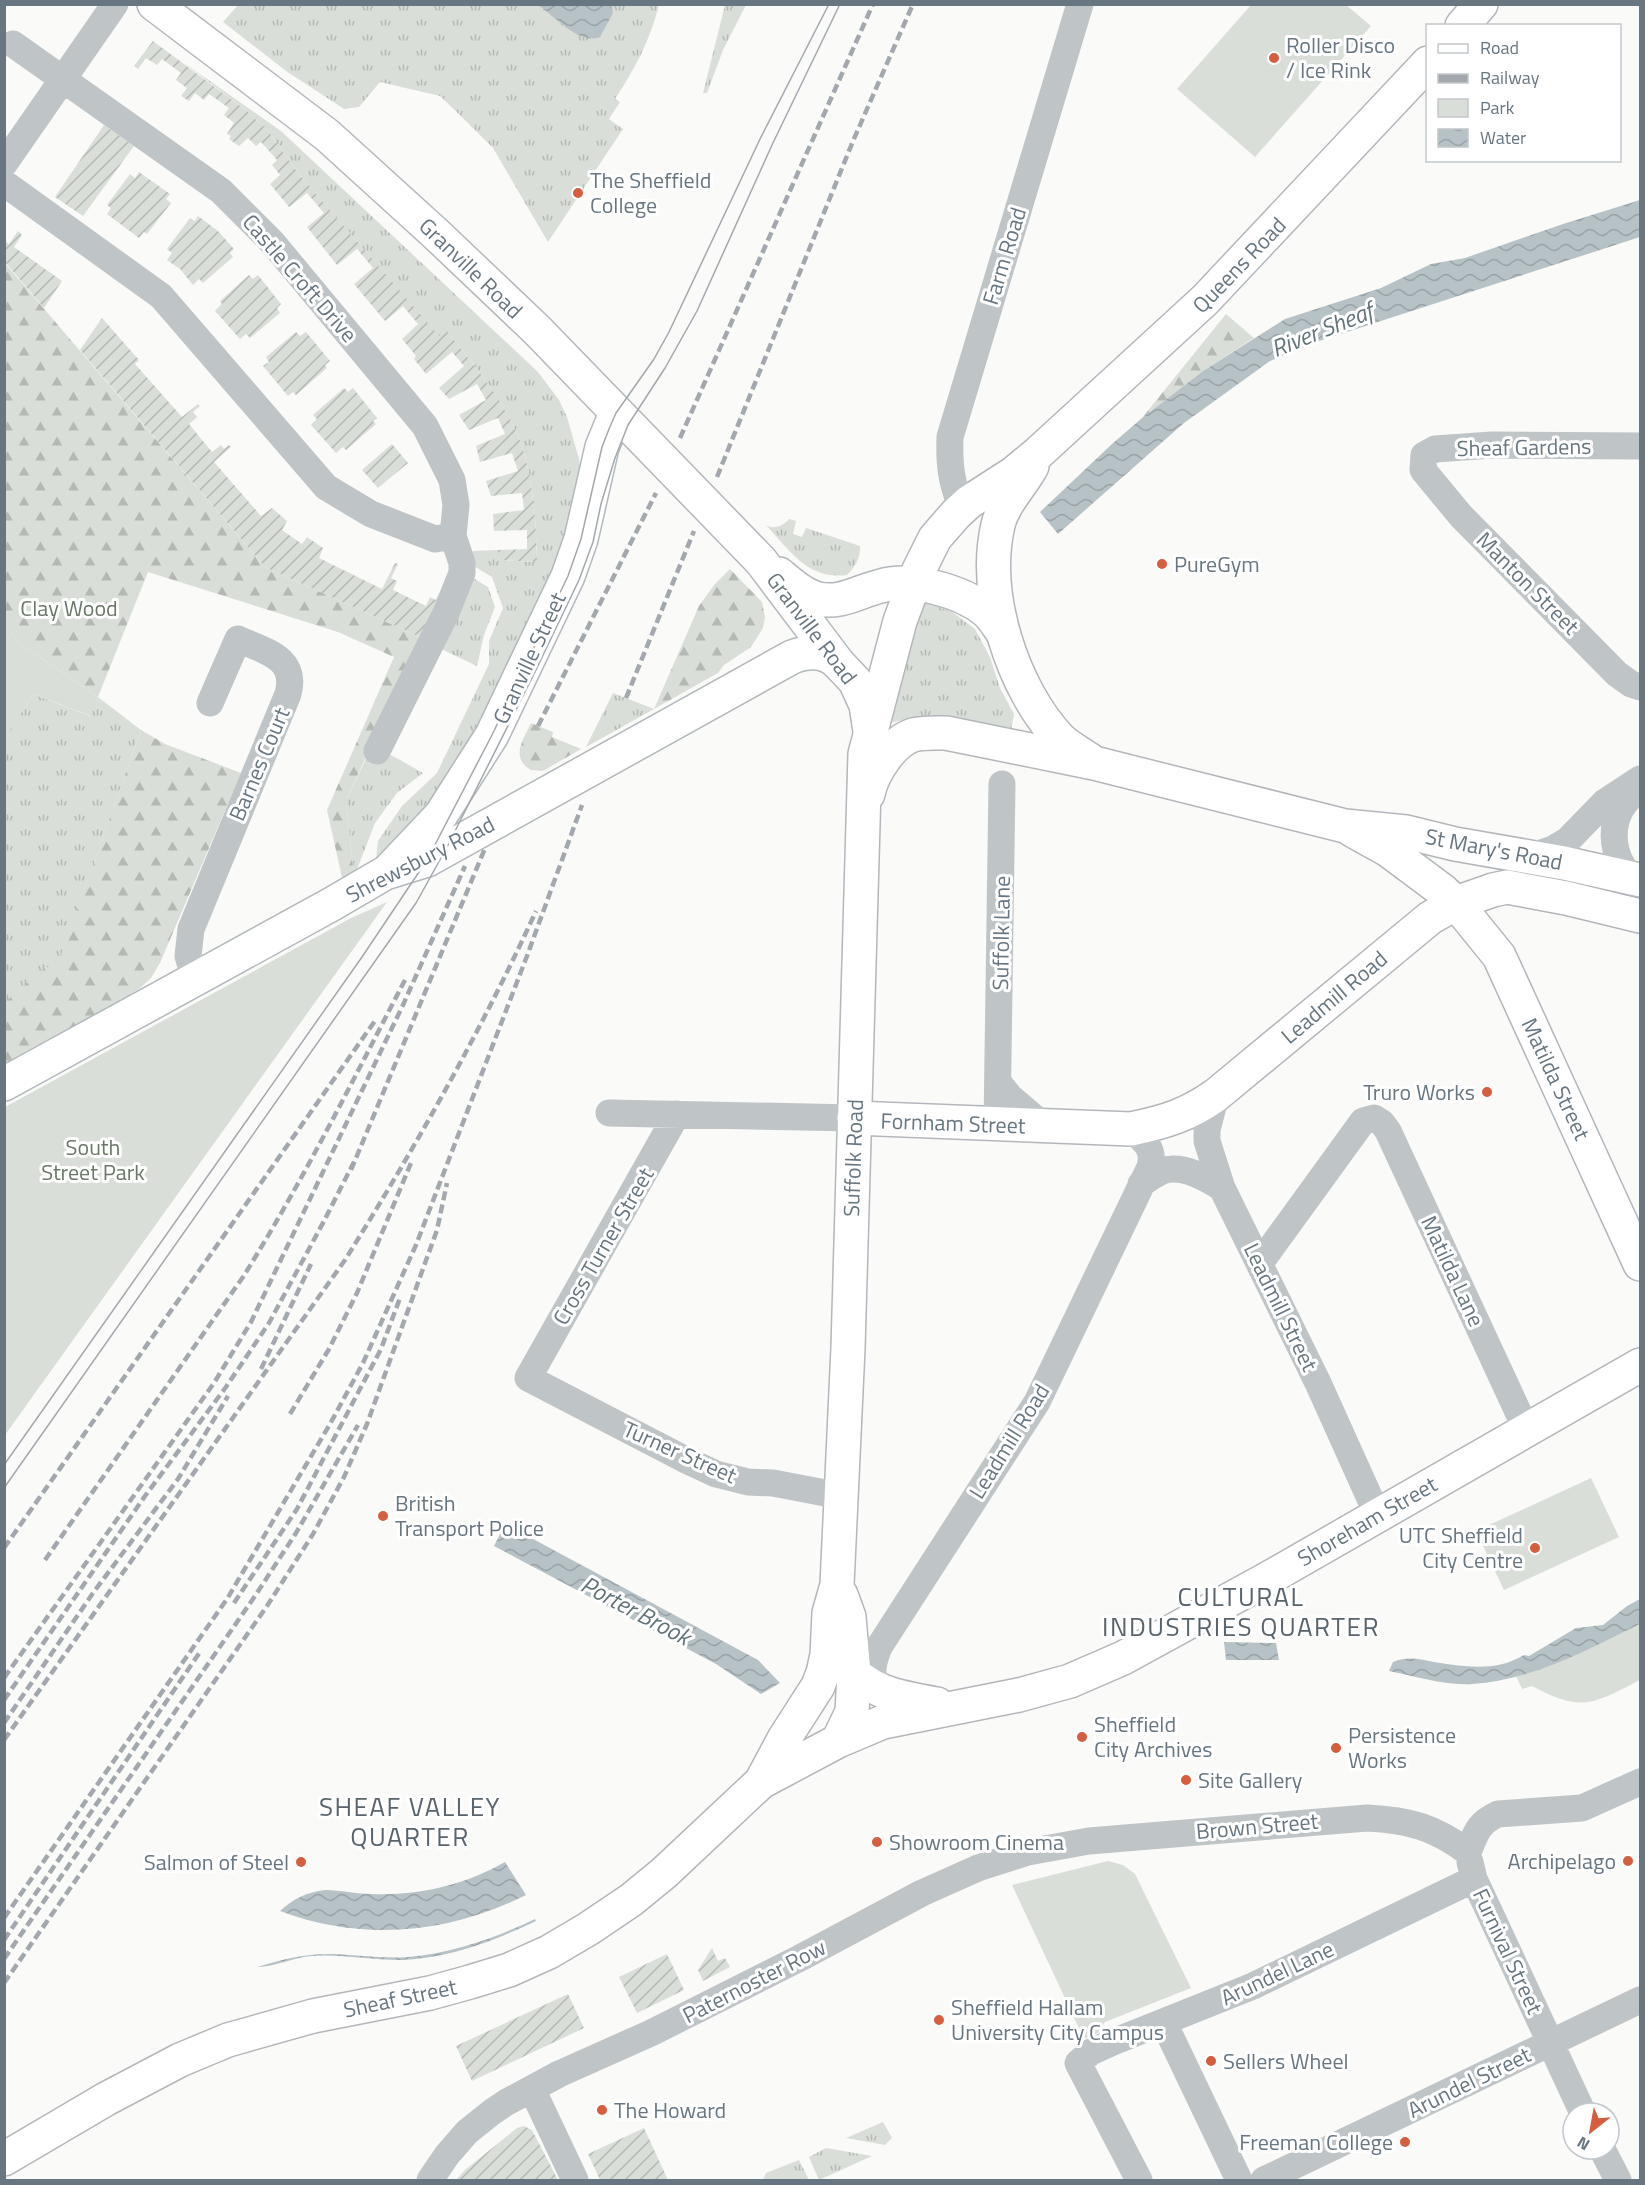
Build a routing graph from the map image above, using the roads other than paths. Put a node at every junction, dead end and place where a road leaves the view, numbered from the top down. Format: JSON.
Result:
{"nodes":[{"id":1,"x":115,"y":4,"type":"edge"},
{"id":2,"x":154,"y":4,"type":"edge"},
{"id":3,"x":1080,"y":4,"type":"edge"},
{"id":4,"x":1481,"y":4,"type":"edge"},
{"id":5,"x":1464,"y":24,"type":"edge"},
{"id":6,"x":13,"y":44,"type":"dead end"},
{"id":7,"x":1426,"y":65,"type":"edge"},
{"id":8,"x":63,"y":80,"type":"junction"},
{"id":9,"x":4,"y":164,"type":"edge"},
{"id":10,"x":4,"y":183,"type":"edge"},
{"id":11,"x":616,"y":413,"type":"junction"},
{"id":12,"x":1641,"y":446,"type":"edge"},
{"id":13,"x":1037,"y":454,"type":"junction"},
{"id":14,"x":1423,"y":470,"type":"joint"},
{"id":15,"x":962,"y":508,"type":"junction"},
{"id":16,"x":453,"y":536,"type":"junction"},
{"id":17,"x":761,"y":561,"type":"junction"},
{"id":18,"x":913,"y":584,"type":"junction"},
{"id":19,"x":1003,"y":633,"type":"junction"},
{"id":20,"x":838,"y":663,"type":"junction"},
{"id":21,"x":1641,"y":687,"type":"edge"},
{"id":22,"x":210,"y":703,"type":"dead end"},
{"id":23,"x":870,"y":731,"type":"junction"},
{"id":24,"x":377,"y":751,"type":"dead end"},
{"id":25,"x":1094,"y":763,"type":"junction"},
{"id":26,"x":1641,"y":779,"type":"edge"},
{"id":27,"x":1002,"y":784,"type":"dead end"},
{"id":28,"x":1641,"y":786,"type":"edge"},
{"id":29,"x":863,"y":813,"type":"junction"},
{"id":30,"x":1345,"y":826,"type":"junction"},
{"id":31,"x":1528,"y":857,"type":"junction"},
{"id":32,"x":385,"y":873,"type":"junction"},
{"id":33,"x":1638,"y":880,"type":"edge"},
{"id":34,"x":1456,"y":903,"type":"junction"},
{"id":35,"x":1641,"y":916,"type":"edge"},
{"id":36,"x":195,"y":979,"type":"junction"},
{"id":37,"x":998,"y":1082,"type":"junction"},
{"id":38,"x":4,"y":1084,"type":"edge"},
{"id":39,"x":1216,"y":1095,"type":"junction"},
{"id":40,"x":609,"y":1113,"type":"dead end"},
{"id":41,"x":677,"y":1114,"type":"junction"},
{"id":42,"x":854,"y":1118,"type":"junction"},
{"id":43,"x":998,"y":1124,"type":"junction"},
{"id":44,"x":1044,"y":1126,"type":"junction"},
{"id":45,"x":1131,"y":1130,"type":"junction"},
{"id":46,"x":1141,"y":1184,"type":"junction"},
{"id":47,"x":1222,"y":1188,"type":"junction"},
{"id":48,"x":1260,"y":1263,"type":"junction"},
{"id":49,"x":1641,"y":1264,"type":"edge"},
{"id":50,"x":1641,"y":1365,"type":"edge"},
{"id":51,"x":528,"y":1377,"type":"joint"},
{"id":52,"x":1526,"y":1429,"type":"junction"},
{"id":53,"x":841,"y":1496,"type":"junction"},
{"id":54,"x":1377,"y":1514,"type":"junction"},
{"id":55,"x":837,"y":1585,"type":"junction"},
{"id":56,"x":828,"y":1641,"type":"junction"},
{"id":57,"x":867,"y":1682,"type":"junction"},
{"id":58,"x":953,"y":1707,"type":"junction"},
{"id":59,"x":838,"y":1741,"type":"junction"},
{"id":60,"x":761,"y":1782,"type":"junction"},
{"id":61,"x":1641,"y":1782,"type":"edge"},
{"id":62,"x":1039,"y":1849,"type":"joint"},
{"id":63,"x":1468,"y":1852,"type":"junction"},
{"id":64,"x":1474,"y":1879,"type":"junction"},
{"id":65,"x":1641,"y":2000,"type":"edge"},
{"id":66,"x":1164,"y":2023,"type":"junction"},
{"id":67,"x":1550,"y":2042,"type":"junction"},
{"id":68,"x":532,"y":2089,"type":"junction"},
{"id":69,"x":1577,"y":2101,"type":"edge"},
{"id":70,"x":4,"y":2159,"type":"edge"},
{"id":71,"x":1608,"y":2161,"type":"edge"},
{"id":72,"x":430,"y":2181,"type":"edge"},
{"id":73,"x":575,"y":2181,"type":"edge"},
{"id":74,"x":1139,"y":2181,"type":"edge"},
{"id":75,"x":1239,"y":2181,"type":"edge"},
{"id":76,"x":1264,"y":2181,"type":"edge"},
{"id":77,"x":1618,"y":2181,"type":"edge"}],
"edges":[{"from":1,"to":8,"type":"street"},
{"from":2,"to":11,"type":"main road","name":"Granville Road"},
{"from":3,"to":15,"type":"street","name":"Farm Road"},
{"from":4,"to":5,"type":"main road"},
{"from":6,"to":8,"type":"street","name":"Castle Croft Drive"},
{"from":7,"to":13,"type":"main road","name":"Queens Road"},
{"from":8,"to":9,"type":"street"},
{"from":8,"to":16,"type":"street","name":"Castle Croft Drive"},
{"from":10,"to":16,"type":"street"},
{"from":11,"to":17,"type":"main road","name":"Granville Road"},
{"from":11,"to":32,"type":"main road","name":"Granville Street"},
{"from":12,"to":14,"type":"street","name":"Sheaf Gardens"},
{"from":13,"to":15,"type":"main road","name":"Queens Road"},
{"from":13,"to":19,"type":"main road","name":"Queens Road"},
{"from":14,"to":21,"type":"street","name":"Manton Street"},
{"from":15,"to":18,"type":"main road","name":"Queens Road"},
{"from":16,"to":24,"type":"street","name":"Castle Croft Drive"},
{"from":17,"to":18,"type":"main road","name":"Granville Road"},
{"from":17,"to":20,"type":"main road","name":"Granville Road"},
{"from":18,"to":19,"type":"main road","name":"Granville Road"},
{"from":18,"to":23,"type":"main road","name":"Suffolk Road"},
{"from":19,"to":25,"type":"main road"},
{"from":20,"to":23,"type":"main road","name":"Granville Road"},
{"from":20,"to":32,"type":"main road","name":"Shrewsbury Road"},
{"from":22,"to":36,"type":"street","name":"Barnes Court"},
{"from":23,"to":29,"type":"main road","name":"Suffolk Road"},
{"from":25,"to":29,"type":"main road","name":"St Mary's Road"},
{"from":25,"to":30,"type":"main road","name":"St Mary's Road"},
{"from":26,"to":31,"type":"street"},
{"from":27,"to":37,"type":"street","name":"Suffolk Lane"},
{"from":28,"to":33,"type":"street"},
{"from":29,"to":42,"type":"main road","name":"Suffolk Road"},
{"from":30,"to":31,"type":"main road","name":"St Mary's Road"},
{"from":30,"to":34,"type":"main road","name":"St Mary's Road"},
{"from":31,"to":33,"type":"main road","name":"St Mary's Road"},
{"from":32,"to":36,"type":"main road","name":"Shrewsbury Road"},
{"from":34,"to":35,"type":"main road","name":"St Mary's Road"},
{"from":34,"to":39,"type":"main road","name":"Leadmill Road"},
{"from":34,"to":49,"type":"main road","name":"Matilda Street"},
{"from":36,"to":38,"type":"main road","name":"Shrewsbury Road"},
{"from":37,"to":43,"type":"street","name":"Suffolk Lane"},
{"from":37,"to":44,"type":"street"},
{"from":39,"to":45,"type":"main road","name":"Fornham Street"},
{"from":39,"to":47,"type":"street","name":"Leadmill Street"},
{"from":40,"to":41,"type":"street","name":"Fornham Street"},
{"from":41,"to":42,"type":"street","name":"Fornham Street"},
{"from":41,"to":51,"type":"street","name":"Cross Turner Street"},
{"from":42,"to":43,"type":"main road","name":"Fornham Street"},
{"from":42,"to":53,"type":"main road","name":"Suffolk Road"},
{"from":43,"to":44,"type":"main road","name":"Fornham Street"},
{"from":44,"to":45,"type":"main road","name":"Fornham Street"},
{"from":45,"to":46,"type":"street","name":"Leadmill Road"},
{"from":46,"to":47,"type":"street"},
{"from":46,"to":57,"type":"street","name":"Leadmill Road"},
{"from":47,"to":48,"type":"street","name":"Leadmill Street"},
{"from":48,"to":52,"type":"street","name":"Matilda Lane"},
{"from":48,"to":54,"type":"street","name":"Leadmill Street"},
{"from":50,"to":52,"type":"main road","name":"Shoreham Street"},
{"from":51,"to":53,"type":"street","name":"Turner Street"},
{"from":52,"to":54,"type":"main road","name":"Shoreham Street"},
{"from":53,"to":55,"type":"main road","name":"Suffolk Road"},
{"from":54,"to":58,"type":"main road","name":"Shoreham Street"},
{"from":55,"to":56,"type":"main road","name":"Suffolk Road"},
{"from":55,"to":57,"type":"main road","name":"Suffolk Road"},
{"from":56,"to":57,"type":"main road"},
{"from":56,"to":60,"type":"main road","name":"Sheaf Street"},
{"from":57,"to":58,"type":"main road","name":"Shoreham Street"},
{"from":57,"to":59,"type":"main road","name":"Suffolk Road"},
{"from":58,"to":59,"type":"main road","name":"Shoreham Street"},
{"from":59,"to":60,"type":"main road","name":"Sheaf Street"},
{"from":60,"to":70,"type":"main road","name":"Sheaf Street"},
{"from":61,"to":63,"type":"street"},
{"from":62,"to":63,"type":"street","name":"Brown Street"},
{"from":62,"to":68,"type":"street","name":"Paternoster Row"},
{"from":63,"to":64,"type":"street","name":"Furnival Street"},
{"from":64,"to":66,"type":"street","name":"Arundel Lane"},
{"from":64,"to":67,"type":"street","name":"Furnival Street"},
{"from":65,"to":67,"type":"street","name":"Arundel Street"},
{"from":66,"to":74,"type":"street","name":"Arundel Lane"},
{"from":66,"to":75,"type":"street"},
{"from":67,"to":69,"type":"street","name":"Furnival Street"},
{"from":67,"to":76,"type":"street","name":"Arundel Street"},
{"from":68,"to":72,"type":"street","name":"Paternoster Row"},
{"from":68,"to":73,"type":"street"},
{"from":71,"to":77,"type":"street"}]}
